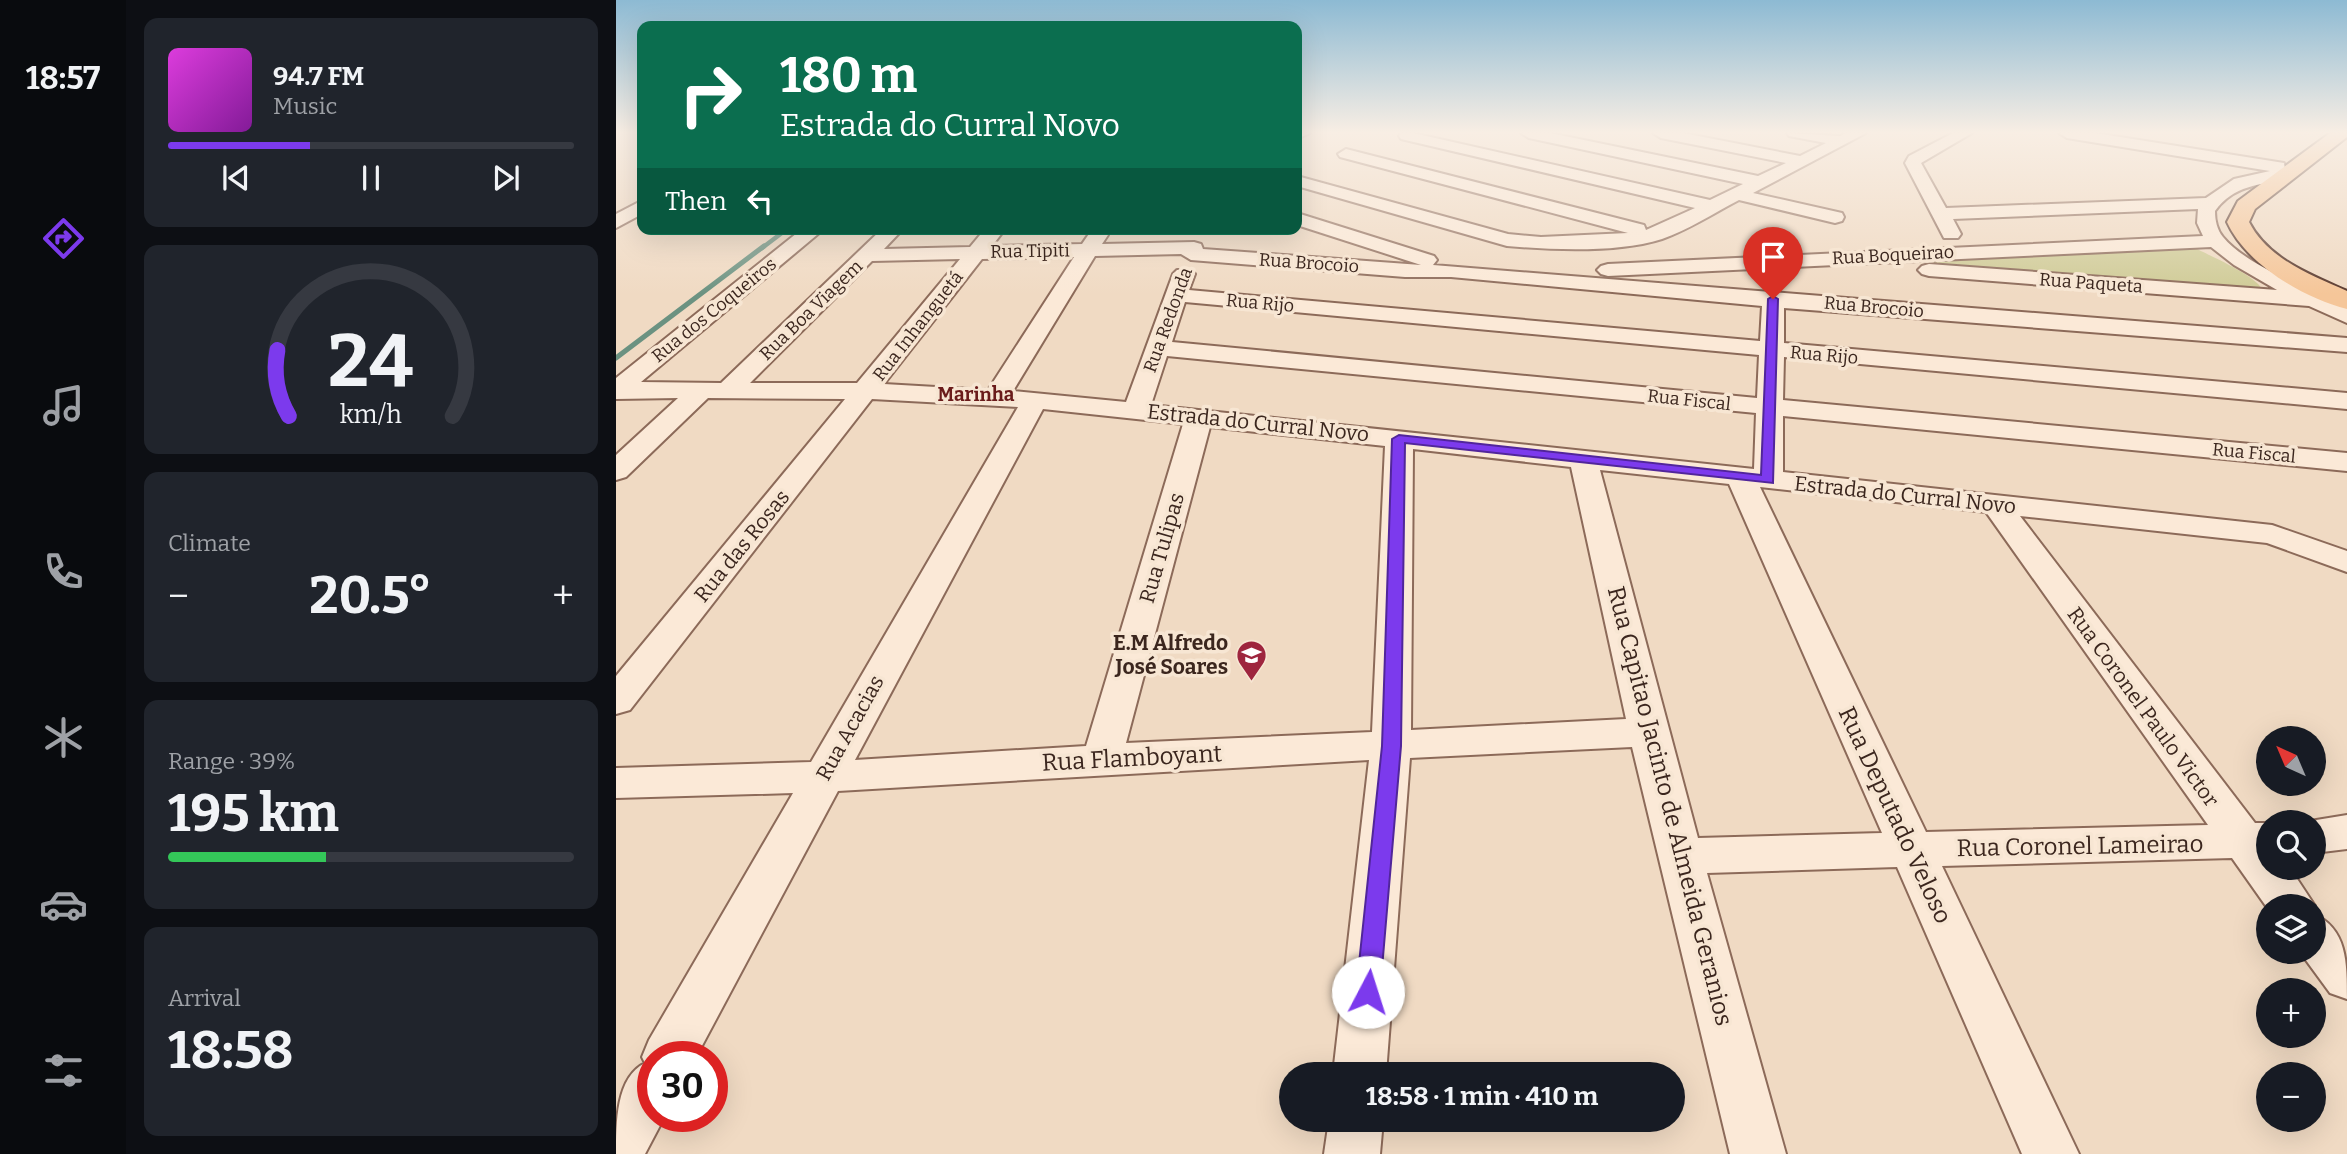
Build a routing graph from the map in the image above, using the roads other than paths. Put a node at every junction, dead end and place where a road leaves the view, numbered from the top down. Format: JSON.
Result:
{"nodes":[{"id":1,"x":1318,"y":187,"type":"edge"},
{"id":2,"x":1465,"y":187,"type":"edge"},
{"id":3,"x":1623,"y":187,"type":"edge"},
{"id":4,"x":1750,"y":187,"type":"edge"},
{"id":5,"x":1925,"y":187,"type":"edge"},
{"id":6,"x":2233,"y":187,"type":"edge"},
{"id":7,"x":2270,"y":187,"type":"edge"},
{"id":8,"x":1736,"y":194,"type":"junction"},
{"id":9,"x":2210,"y":203,"type":"junction"},
{"id":10,"x":1711,"y":206,"type":"junction"},
{"id":11,"x":637,"y":209,"type":"edge"},
{"id":12,"x":1940,"y":215,"type":"junction"},
{"id":13,"x":1835,"y":217,"type":"dead end"},
{"id":14,"x":1302,"y":221,"type":"edge"},
{"id":15,"x":616,"y":222,"type":"edge"},
{"id":16,"x":1657,"y":234,"type":"junction"},
{"id":17,"x":806,"y":235,"type":"edge"},
{"id":18,"x":887,"y":235,"type":"edge"},
{"id":19,"x":990,"y":235,"type":"edge"},
{"id":20,"x":1097,"y":235,"type":"edge"},
{"id":21,"x":2216,"y":241,"type":"junction"},
{"id":22,"x":1195,"y":244,"type":"edge"},
{"id":23,"x":1089,"y":250,"type":"junction"},
{"id":24,"x":1960,"y":251,"type":"junction"},
{"id":25,"x":977,"y":252,"type":"junction"},
{"id":26,"x":867,"y":256,"type":"junction"},
{"id":27,"x":1868,"y":257,"type":"junction"},
{"id":28,"x":1451,"y":271,"type":"junction"},
{"id":29,"x":1529,"y":277,"type":"junction"},
{"id":30,"x":1176,"y":295,"type":"junction"},
{"id":31,"x":1773,"y":299,"type":"junction"},
{"id":32,"x":2316,"y":300,"type":"junction"},
{"id":33,"x":2347,"y":301,"type":"edge"},
{"id":34,"x":2347,"y":316,"type":"edge"},
{"id":35,"x":2347,"y":345,"type":"edge"},
{"id":36,"x":1157,"y":348,"type":"junction"},
{"id":37,"x":1771,"y":350,"type":"junction"},
{"id":38,"x":617,"y":390,"type":"edge"},
{"id":39,"x":715,"y":391,"type":"junction"},
{"id":40,"x":867,"y":391,"type":"junction"},
{"id":41,"x":996,"y":398,"type":"junction"},
{"id":42,"x":1035,"y":400,"type":"junction"},
{"id":43,"x":2347,"y":401,"type":"edge"},
{"id":44,"x":1769,"y":408,"type":"junction"},
{"id":45,"x":1136,"y":410,"type":"junction"},
{"id":46,"x":1199,"y":417,"type":"junction"},
{"id":47,"x":1399,"y":439,"type":"junction"},
{"id":48,"x":1583,"y":458,"type":"junction"},
{"id":49,"x":2347,"y":462,"type":"edge"},
{"id":50,"x":616,"y":471,"type":"edge"},
{"id":51,"x":1754,"y":478,"type":"junction"},
{"id":52,"x":1996,"y":505,"type":"junction"},
{"id":53,"x":2272,"y":534,"type":"junction"},
{"id":54,"x":2347,"y":541,"type":"edge"},
{"id":55,"x":2347,"y":562,"type":"edge"},
{"id":56,"x":616,"y":701,"type":"edge"},
{"id":57,"x":1648,"y":732,"type":"junction"},
{"id":58,"x":1391,"y":746,"type":"junction"},
{"id":59,"x":1102,"y":759,"type":"junction"},
{"id":60,"x":823,"y":777,"type":"junction"},
{"id":61,"x":616,"y":783,"type":"edge"},
{"id":62,"x":2347,"y":832,"type":"edge"},
{"id":63,"x":2326,"y":834,"type":"edge"},
{"id":64,"x":2255,"y":841,"type":"edge"},
{"id":65,"x":1911,"y":850,"type":"junction"},
{"id":66,"x":1683,"y":856,"type":"junction"},
{"id":67,"x":2285,"y":894,"type":"edge"},
{"id":68,"x":2326,"y":950,"type":"edge"},
{"id":69,"x":2347,"y":978,"type":"edge"},
{"id":70,"x":677,"y":1041,"type":"edge"},
{"id":71,"x":1361,"y":1062,"type":"edge"},
{"id":72,"x":637,"y":1114,"type":"edge"},
{"id":73,"x":1355,"y":1132,"type":"edge"},
{"id":74,"x":616,"y":1151,"type":"edge"},
{"id":75,"x":1352,"y":1154,"type":"edge"},
{"id":76,"x":1758,"y":1154,"type":"edge"},
{"id":77,"x":2051,"y":1154,"type":"edge"}],
"edges":[{"from":1,"to":16,"type":"street"},
{"from":2,"to":16,"type":"street"},
{"from":3,"to":10,"type":"street"},
{"from":4,"to":8,"type":"street"},
{"from":5,"to":12,"type":"street"},
{"from":6,"to":9,"type":"street"},
{"from":7,"to":33,"type":"main road"},
{"from":8,"to":10,"type":"street"},
{"from":8,"to":13,"type":"street"},
{"from":9,"to":12,"type":"street"},
{"from":9,"to":21,"type":"street"},
{"from":10,"to":16,"type":"street"},
{"from":11,"to":15,"type":"street"},
{"from":12,"to":24,"type":"street"},
{"from":14,"to":28,"type":"street"},
{"from":17,"to":38,"type":"street","name":"Rua dos Coqueiros"},
{"from":18,"to":26,"type":"street","name":"Rua Boa Viagem"},
{"from":19,"to":25,"type":"street","name":"Rua Inhanguetá"},
{"from":20,"to":23,"type":"street"},
{"from":21,"to":24,"type":"street","name":"Rua Boqueirao"},
{"from":21,"to":32,"type":"street"},
{"from":22,"to":23,"type":"street","name":"Rua Tipiti"},
{"from":22,"to":28,"type":"street","name":"Rua Brocoio"},
{"from":22,"to":30,"type":"street","name":"Rua Redonda"},
{"from":23,"to":25,"type":"street","name":"Rua Tipiti"},
{"from":23,"to":41,"type":"street"},
{"from":24,"to":27,"type":"street","name":"Rua Boqueirao"},
{"from":25,"to":26,"type":"street","name":"Rua Tipiti"},
{"from":25,"to":40,"type":"street","name":"Rua Inhanguetá"},
{"from":26,"to":39,"type":"street","name":"Rua Boa Viagem"},
{"from":27,"to":29,"type":"street","name":"Rua Boqueirao"},
{"from":27,"to":32,"type":"street","name":"Rua Paqueta"},
{"from":28,"to":29,"type":"street","name":"Rua Brocoio"},
{"from":29,"to":31,"type":"street","name":"Rua Brocoio"},
{"from":30,"to":36,"type":"street","name":"Rua Redonda"},
{"from":30,"to":37,"type":"street","name":"Rua Rijo"},
{"from":31,"to":35,"type":"street","name":"Rua Brocoio"},
{"from":31,"to":37,"type":"street"},
{"from":32,"to":34,"type":"street"},
{"from":36,"to":44,"type":"street","name":"Rua Fiscal"},
{"from":36,"to":45,"type":"street","name":"Rua Redonda"},
{"from":37,"to":43,"type":"street","name":"Rua Rijo"},
{"from":37,"to":44,"type":"street"},
{"from":38,"to":39,"type":"street","name":"Estrada do Curral Novo"},
{"from":39,"to":40,"type":"street","name":"Estrada do Curral Novo"},
{"from":39,"to":50,"type":"street","name":"Rua Boa Viagem"},
{"from":40,"to":41,"type":"street","name":"Estrada do Curral Novo"},
{"from":40,"to":56,"type":"street","name":"Rua das Rosas"},
{"from":41,"to":42,"type":"street","name":"Estrada do Curral Novo"},
{"from":42,"to":45,"type":"street","name":"Estrada do Curral Novo"},
{"from":42,"to":60,"type":"street","name":"Rua Acacias"},
{"from":44,"to":49,"type":"street","name":"Rua Fiscal"},
{"from":44,"to":51,"type":"street"},
{"from":45,"to":46,"type":"street","name":"Estrada do Curral Novo"},
{"from":46,"to":47,"type":"street","name":"Estrada do Curral Novo"},
{"from":46,"to":59,"type":"street","name":"Rua Tulipas"},
{"from":47,"to":48,"type":"street","name":"Estrada do Curral Novo"},
{"from":47,"to":58,"type":"street"},
{"from":48,"to":51,"type":"street","name":"Estrada do Curral Novo"},
{"from":48,"to":57,"type":"street","name":"Rua Capitao Jacinto de Almeida Geranios"},
{"from":51,"to":52,"type":"street","name":"Estrada do Curral Novo"},
{"from":51,"to":65,"type":"street","name":"Rua Deputado Veloso"},
{"from":52,"to":53,"type":"street","name":"Estrada do Curral Novo"},
{"from":52,"to":64,"type":"street","name":"Rua Coronel Paulo Victor"},
{"from":53,"to":54,"type":"street","name":"Estrada do Curral Novo"},
{"from":53,"to":55,"type":"street","name":"Estrada do Curral Novo"},
{"from":57,"to":58,"type":"street","name":"Rua Flamboyant"},
{"from":57,"to":66,"type":"street","name":"Rua Capitao Jacinto de Almeida Geranios"},
{"from":58,"to":59,"type":"street","name":"Rua Flamboyant"},
{"from":58,"to":71,"type":"street"},
{"from":59,"to":60,"type":"street","name":"Rua Flamboyant"},
{"from":60,"to":61,"type":"street","name":"Rua Flamboyant"},
{"from":60,"to":70,"type":"street","name":"Rua Acacias"},
{"from":62,"to":63,"type":"street"},
{"from":64,"to":65,"type":"street","name":"Rua Coronel Lameirao"},
{"from":64,"to":67,"type":"street","name":"Rua Coronel Paulo Victor"},
{"from":65,"to":66,"type":"street","name":"Rua Coronel Lameirao"},
{"from":65,"to":77,"type":"street","name":"Rua Deputado Veloso"},
{"from":66,"to":76,"type":"street","name":"Rua Capitao Jacinto de Almeida Geranios"},
{"from":68,"to":69,"type":"street"},
{"from":72,"to":74,"type":"street"},
{"from":73,"to":75,"type":"street"}]}
